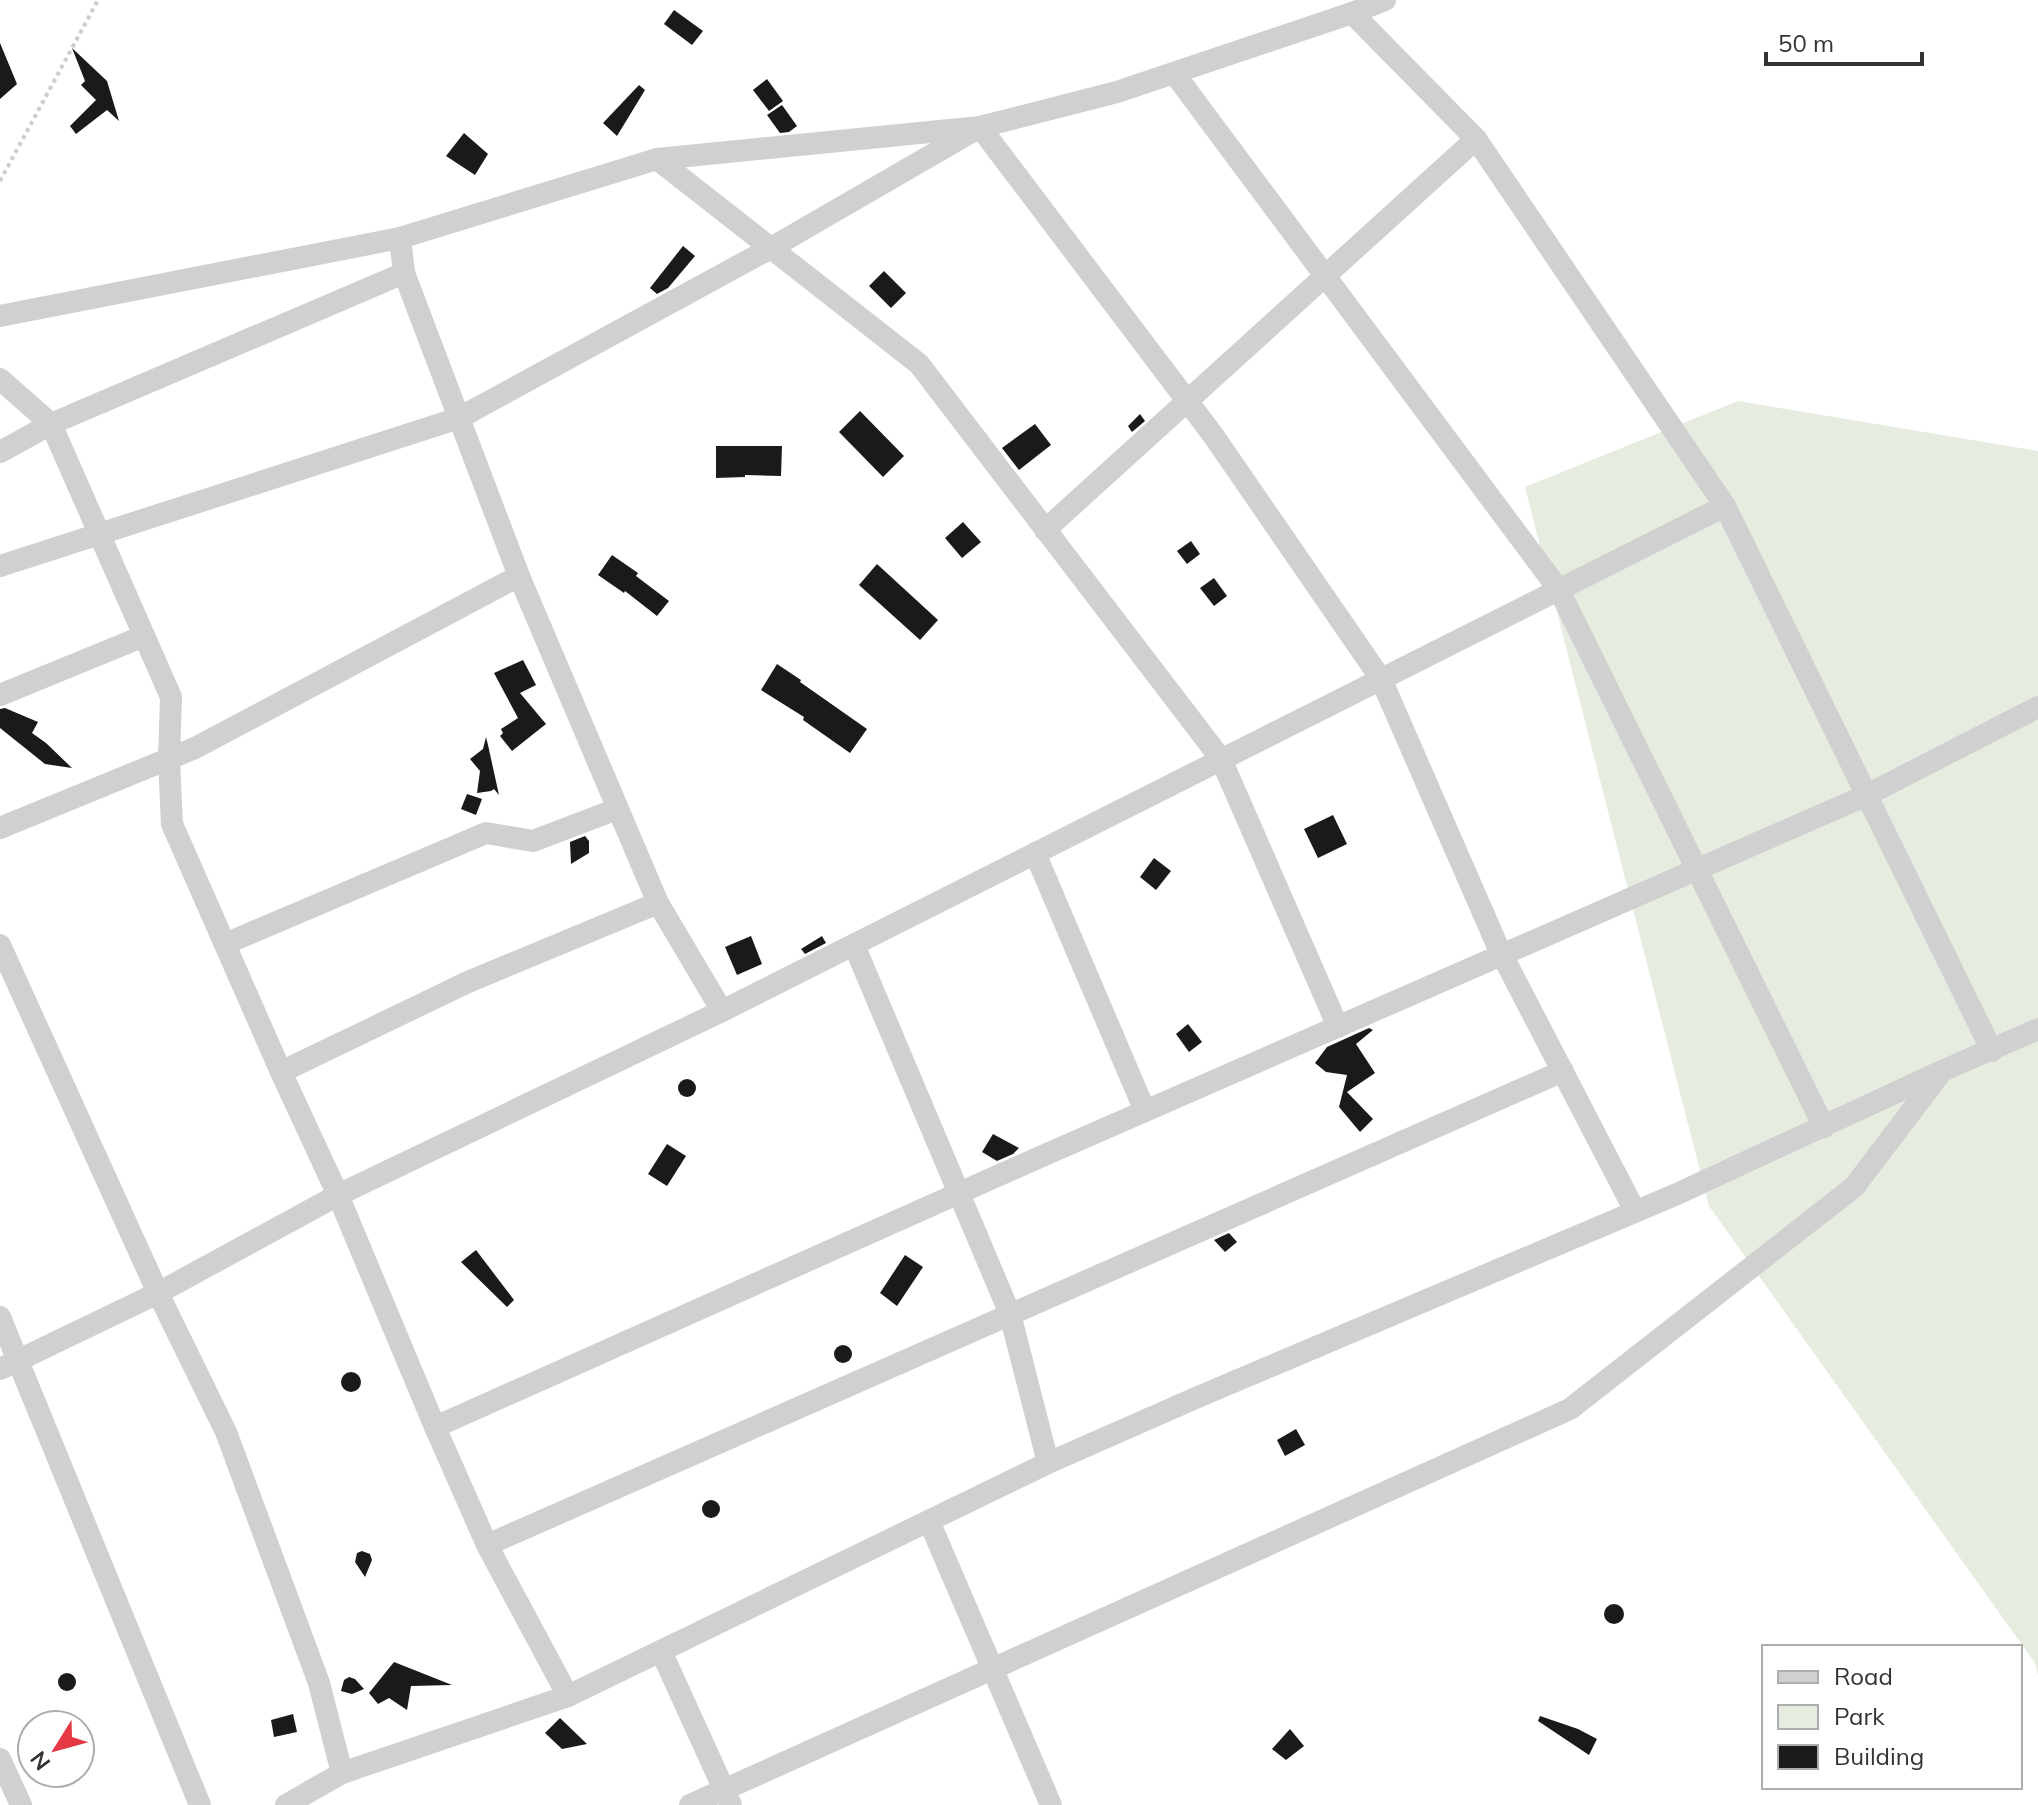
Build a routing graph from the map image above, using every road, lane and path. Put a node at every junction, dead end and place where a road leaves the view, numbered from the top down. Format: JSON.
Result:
{"nodes":[{"id":1,"x":98,"y":0,"type":"edge"},
{"id":2,"x":1385,"y":0,"type":"edge"},
{"id":3,"x":1352,"y":13,"type":"junction"},
{"id":4,"x":1174,"y":73,"type":"junction"},
{"id":5,"x":980,"y":127,"type":"junction"},
{"id":6,"x":1476,"y":139,"type":"junction"},
{"id":7,"x":657,"y":159,"type":"junction"},
{"id":8,"x":0,"y":181,"type":"edge"},
{"id":9,"x":400,"y":238,"type":"junction"},
{"id":10,"x":771,"y":248,"type":"junction"},
{"id":11,"x":404,"y":273,"type":"junction"},
{"id":12,"x":1326,"y":276,"type":"junction"},
{"id":13,"x":0,"y":316,"type":"edge"},
{"id":14,"x":0,"y":379,"type":"edge"},
{"id":15,"x":1187,"y":401,"type":"junction"},
{"id":16,"x":459,"y":418,"type":"junction"},
{"id":17,"x":51,"y":424,"type":"junction"},
{"id":18,"x":0,"y":452,"type":"edge"},
{"id":19,"x":1725,"y":506,"type":"junction"},
{"id":20,"x":1045,"y":530,"type":"junction"},
{"id":21,"x":99,"y":534,"type":"junction"},
{"id":22,"x":0,"y":566,"type":"edge"},
{"id":23,"x":519,"y":576,"type":"junction"},
{"id":24,"x":1559,"y":590,"type":"junction"},
{"id":25,"x":144,"y":636,"type":"junction"},
{"id":26,"x":1381,"y":679,"type":"junction"},
{"id":27,"x":0,"y":695,"type":"edge"},
{"id":28,"x":2038,"y":707,"type":"edge"},
{"id":29,"x":169,"y":759,"type":"junction"},
{"id":30,"x":1221,"y":759,"type":"junction"},
{"id":31,"x":1867,"y":795,"type":"junction"},
{"id":32,"x":617,"y":809,"type":"junction"},
{"id":33,"x":0,"y":828,"type":"edge"},
{"id":34,"x":1035,"y":853,"type":"junction"},
{"id":35,"x":1697,"y":869,"type":"junction"},
{"id":36,"x":658,"y":903,"type":"junction"},
{"id":37,"x":225,"y":944,"type":"junction"},
{"id":38,"x":0,"y":945,"type":"edge"},
{"id":39,"x":854,"y":945,"type":"junction"},
{"id":40,"x":1502,"y":955,"type":"junction"},
{"id":41,"x":722,"y":1011,"type":"junction"},
{"id":42,"x":1338,"y":1027,"type":"junction"},
{"id":43,"x":2038,"y":1029,"type":"edge"},
{"id":44,"x":1992,"y":1051,"type":"junction"},
{"id":45,"x":1563,"y":1071,"type":"junction"},
{"id":46,"x":1942,"y":1071,"type":"junction"},
{"id":47,"x":281,"y":1072,"type":"junction"},
{"id":48,"x":1145,"y":1111,"type":"junction"},
{"id":49,"x":1824,"y":1127,"type":"junction"},
{"id":50,"x":959,"y":1193,"type":"junction"},
{"id":51,"x":338,"y":1195,"type":"junction"},
{"id":52,"x":1635,"y":1211,"type":"junction"},
{"id":53,"x":158,"y":1293,"type":"junction"},
{"id":54,"x":1010,"y":1314,"type":"junction"},
{"id":55,"x":0,"y":1317,"type":"edge"},
{"id":56,"x":9,"y":1364,"type":"edge"},
{"id":57,"x":435,"y":1427,"type":"junction"},
{"id":58,"x":1048,"y":1463,"type":"junction"},
{"id":59,"x":929,"y":1521,"type":"junction"},
{"id":60,"x":487,"y":1545,"type":"junction"},
{"id":61,"x":661,"y":1651,"type":"junction"},
{"id":62,"x":992,"y":1669,"type":"junction"},
{"id":63,"x":568,"y":1696,"type":"junction"},
{"id":64,"x":0,"y":1759,"type":"edge"},
{"id":65,"x":342,"y":1773,"type":"junction"},
{"id":66,"x":727,"y":1798,"type":"edge"},
{"id":67,"x":21,"y":1805,"type":"edge"},
{"id":68,"x":200,"y":1805,"type":"edge"},
{"id":69,"x":286,"y":1805,"type":"edge"},
{"id":70,"x":690,"y":1805,"type":"edge"},
{"id":71,"x":1051,"y":1805,"type":"edge"}],
"edges":[{"from":1,"to":8,"type":"path"},
{"from":2,"to":3,"type":"street"},
{"from":3,"to":4,"type":"street"},
{"from":3,"to":6,"type":"street"},
{"from":4,"to":5,"type":"street"},
{"from":4,"to":12,"type":"street"},
{"from":5,"to":7,"type":"street"},
{"from":5,"to":10,"type":"street"},
{"from":5,"to":15,"type":"street"},
{"from":6,"to":12,"type":"street"},
{"from":6,"to":19,"type":"street"},
{"from":7,"to":9,"type":"street"},
{"from":7,"to":10,"type":"street"},
{"from":9,"to":11,"type":"street"},
{"from":9,"to":13,"type":"street"},
{"from":10,"to":16,"type":"street"},
{"from":10,"to":20,"type":"street"},
{"from":11,"to":16,"type":"street"},
{"from":11,"to":17,"type":"street"},
{"from":12,"to":15,"type":"street"},
{"from":12,"to":24,"type":"street"},
{"from":14,"to":17,"type":"street"},
{"from":15,"to":20,"type":"street"},
{"from":15,"to":26,"type":"street"},
{"from":16,"to":21,"type":"street"},
{"from":16,"to":23,"type":"street"},
{"from":17,"to":18,"type":"street"},
{"from":17,"to":21,"type":"street"},
{"from":19,"to":24,"type":"street"},
{"from":19,"to":31,"type":"street"},
{"from":20,"to":30,"type":"street"},
{"from":21,"to":22,"type":"street"},
{"from":21,"to":25,"type":"street"},
{"from":23,"to":29,"type":"street"},
{"from":23,"to":32,"type":"street"},
{"from":24,"to":26,"type":"street"},
{"from":24,"to":35,"type":"street"},
{"from":25,"to":27,"type":"street"},
{"from":25,"to":29,"type":"street"},
{"from":26,"to":30,"type":"street"},
{"from":26,"to":40,"type":"street"},
{"from":28,"to":31,"type":"street"},
{"from":29,"to":33,"type":"street"},
{"from":29,"to":37,"type":"street"},
{"from":30,"to":34,"type":"street"},
{"from":30,"to":42,"type":"street"},
{"from":31,"to":35,"type":"street"},
{"from":31,"to":44,"type":"street"},
{"from":32,"to":36,"type":"street"},
{"from":32,"to":37,"type":"street"},
{"from":34,"to":39,"type":"street"},
{"from":34,"to":48,"type":"street"},
{"from":35,"to":40,"type":"street"},
{"from":35,"to":49,"type":"street"},
{"from":36,"to":41,"type":"street"},
{"from":36,"to":47,"type":"street"},
{"from":37,"to":47,"type":"street"},
{"from":38,"to":53,"type":"street"},
{"from":39,"to":41,"type":"street"},
{"from":39,"to":50,"type":"street"},
{"from":40,"to":42,"type":"street"},
{"from":40,"to":45,"type":"street"},
{"from":41,"to":51,"type":"street"},
{"from":42,"to":48,"type":"street"},
{"from":43,"to":44,"type":"street"},
{"from":44,"to":46,"type":"street"},
{"from":45,"to":52,"type":"street"},
{"from":45,"to":54,"type":"street"},
{"from":46,"to":49,"type":"street"},
{"from":46,"to":62,"type":"street"},
{"from":47,"to":51,"type":"street"},
{"from":48,"to":50,"type":"street"},
{"from":49,"to":52,"type":"street"},
{"from":50,"to":54,"type":"street"},
{"from":50,"to":57,"type":"street"},
{"from":51,"to":53,"type":"street"},
{"from":51,"to":57,"type":"street"},
{"from":52,"to":58,"type":"street"},
{"from":53,"to":56,"type":"street"},
{"from":53,"to":65,"type":"street"},
{"from":54,"to":58,"type":"street"},
{"from":54,"to":60,"type":"street"},
{"from":55,"to":56,"type":"street"},
{"from":56,"to":68,"type":"street"},
{"from":57,"to":60,"type":"street"},
{"from":58,"to":59,"type":"street"},
{"from":59,"to":61,"type":"street"},
{"from":59,"to":62,"type":"street"},
{"from":60,"to":63,"type":"street"},
{"from":61,"to":63,"type":"street"},
{"from":61,"to":66,"type":"street"},
{"from":62,"to":66,"type":"street"},
{"from":62,"to":71,"type":"street"},
{"from":63,"to":65,"type":"street"},
{"from":64,"to":67,"type":"street"},
{"from":65,"to":69,"type":"street"},
{"from":66,"to":70,"type":"street"}]}
